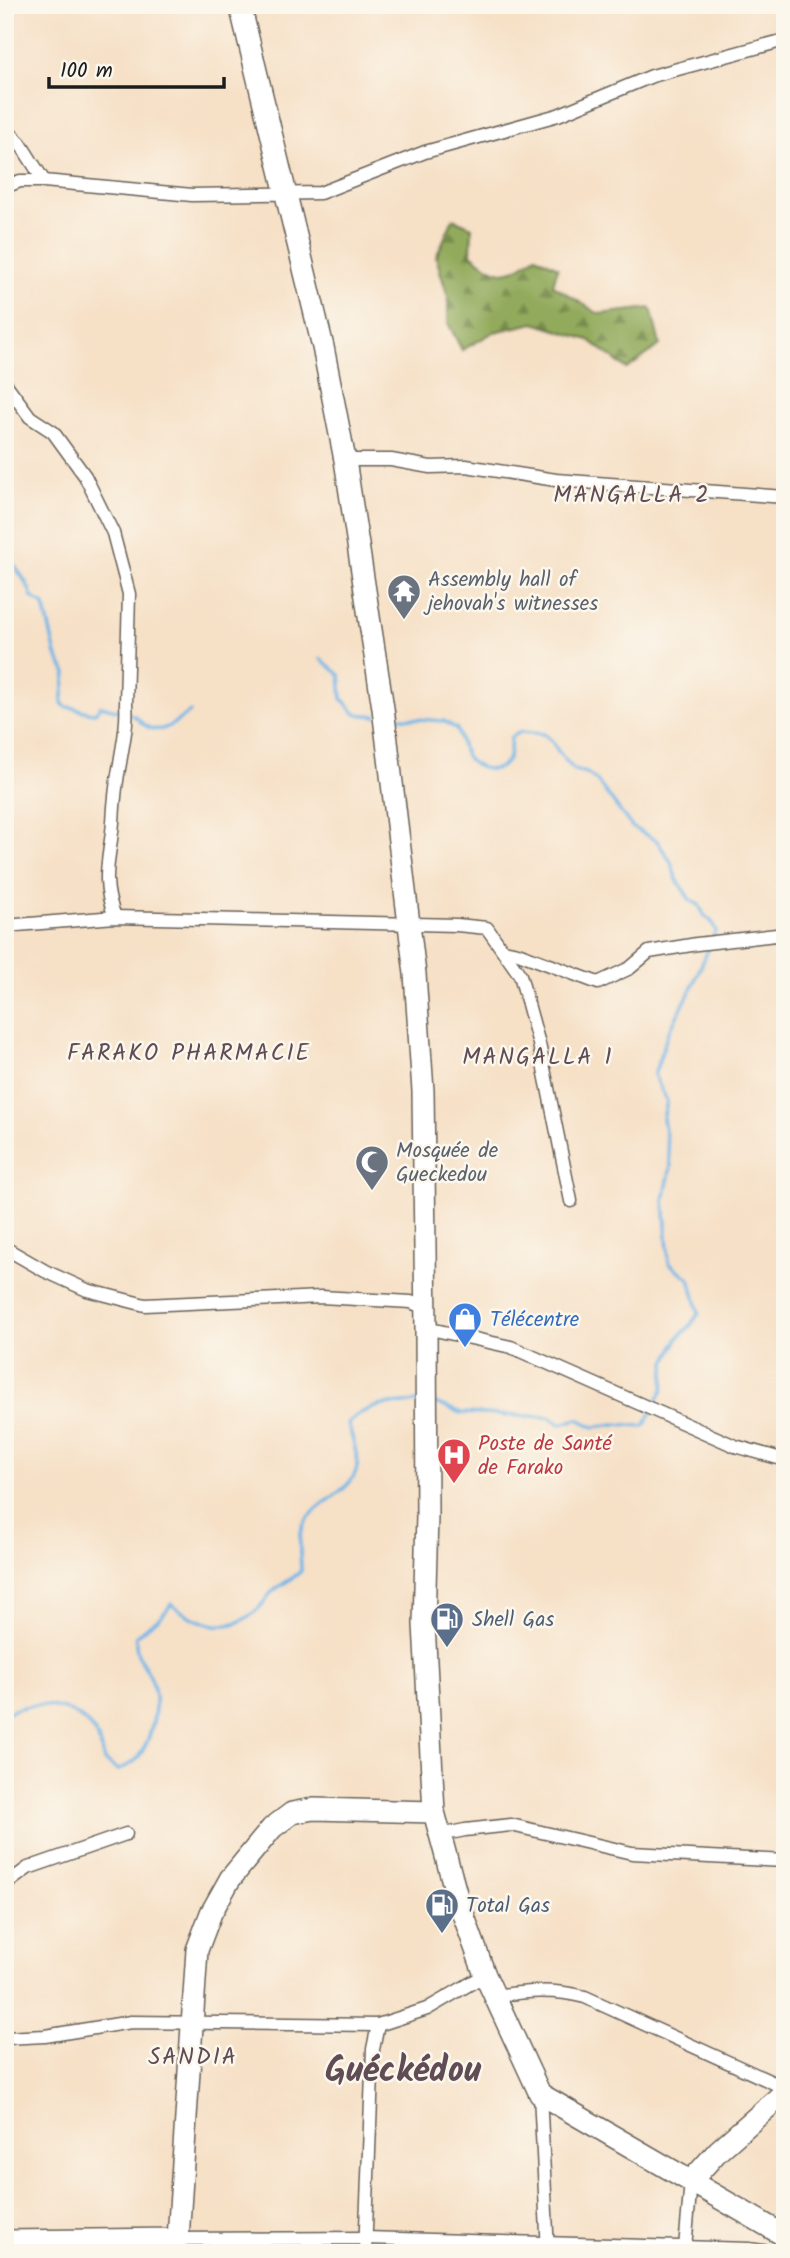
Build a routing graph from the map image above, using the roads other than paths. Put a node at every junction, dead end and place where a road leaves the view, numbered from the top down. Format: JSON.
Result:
{"nodes":[{"id":1,"x":245,"y":9,"type":"edge"},
{"id":2,"x":785,"y":40,"type":"edge"},
{"id":3,"x":5,"y":128,"type":"edge"},
{"id":4,"x":44,"y":181,"type":"junction"},
{"id":5,"x":5,"y":187,"type":"edge"},
{"id":6,"x":286,"y":194,"type":"junction"},
{"id":7,"x":5,"y":383,"type":"edge"},
{"id":8,"x":345,"y":460,"type":"junction"},
{"id":9,"x":785,"y":497,"type":"edge"},
{"id":10,"x":115,"y":917,"type":"junction"},
{"id":11,"x":408,"y":925,"type":"junction"},
{"id":12,"x":5,"y":926,"type":"edge"},
{"id":13,"x":785,"y":934,"type":"edge"},
{"id":14,"x":504,"y":950,"type":"junction"},
{"id":15,"x":571,"y":1201,"type":"dead end"},
{"id":16,"x":5,"y":1248,"type":"edge"},
{"id":17,"x":426,"y":1318,"type":"junction"},
{"id":18,"x":785,"y":1460,"type":"edge"},
{"id":19,"x":434,"y":1812,"type":"junction"},
{"id":20,"x":126,"y":1833,"type":"dead end"},
{"id":21,"x":440,"y":1835,"type":"junction"},
{"id":22,"x":785,"y":1861,"type":"edge"},
{"id":23,"x":5,"y":1885,"type":"edge"},
{"id":24,"x":485,"y":1975,"type":"junction"},
{"id":25,"x":495,"y":1996,"type":"junction"},
{"id":26,"x":191,"y":2024,"type":"junction"},
{"id":27,"x":378,"y":2025,"type":"junction"},
{"id":28,"x":5,"y":2038,"type":"edge"},
{"id":29,"x":785,"y":2086,"type":"edge"},
{"id":30,"x":785,"y":2092,"type":"edge"},
{"id":31,"x":540,"y":2094,"type":"junction"},
{"id":32,"x":691,"y":2181,"type":"junction"},
{"id":33,"x":365,"y":2238,"type":"junction"},
{"id":34,"x":178,"y":2239,"type":"junction"},
{"id":35,"x":5,"y":2241,"type":"edge"},
{"id":36,"x":781,"y":2244,"type":"edge"},
{"id":37,"x":139,"y":2247,"type":"edge"},
{"id":38,"x":685,"y":2248,"type":"junction"},
{"id":39,"x":548,"y":2249,"type":"edge"},
{"id":40,"x":664,"y":2250,"type":"edge"},
{"id":41,"x":365,"y":2253,"type":"edge"}],
"edges":[{"from":1,"to":6,"type":"main road"},
{"from":2,"to":6,"type":"street"},
{"from":3,"to":4,"type":"street"},
{"from":4,"to":5,"type":"street"},
{"from":4,"to":6,"type":"street"},
{"from":6,"to":8,"type":"main road"},
{"from":7,"to":10,"type":"street"},
{"from":8,"to":9,"type":"street"},
{"from":8,"to":11,"type":"main road"},
{"from":10,"to":11,"type":"street"},
{"from":10,"to":12,"type":"street"},
{"from":11,"to":14,"type":"street"},
{"from":11,"to":17,"type":"main road"},
{"from":13,"to":14,"type":"street"},
{"from":14,"to":15,"type":"street"},
{"from":16,"to":17,"type":"street"},
{"from":17,"to":18,"type":"street"},
{"from":17,"to":19,"type":"main road"},
{"from":19,"to":21,"type":"main road"},
{"from":19,"to":26,"type":"main road"},
{"from":20,"to":23,"type":"street"},
{"from":21,"to":22,"type":"street"},
{"from":21,"to":24,"type":"main road"},
{"from":24,"to":25,"type":"main road"},
{"from":24,"to":27,"type":"street"},
{"from":25,"to":29,"type":"street"},
{"from":25,"to":31,"type":"main road"},
{"from":26,"to":27,"type":"street"},
{"from":26,"to":28,"type":"street"},
{"from":26,"to":34,"type":"main road"},
{"from":27,"to":33,"type":"street"},
{"from":30,"to":32,"type":"main road"},
{"from":31,"to":32,"type":"main road"},
{"from":31,"to":39,"type":"street"},
{"from":32,"to":36,"type":"main road"},
{"from":32,"to":38,"type":"street"},
{"from":33,"to":34,"type":"street"},
{"from":33,"to":39,"type":"street"},
{"from":33,"to":41,"type":"street"},
{"from":34,"to":37,"type":"main road"},
{"from":35,"to":37,"type":"main road"},
{"from":36,"to":38,"type":"street"},
{"from":38,"to":40,"type":"street"},
{"from":39,"to":40,"type":"street"}]}
